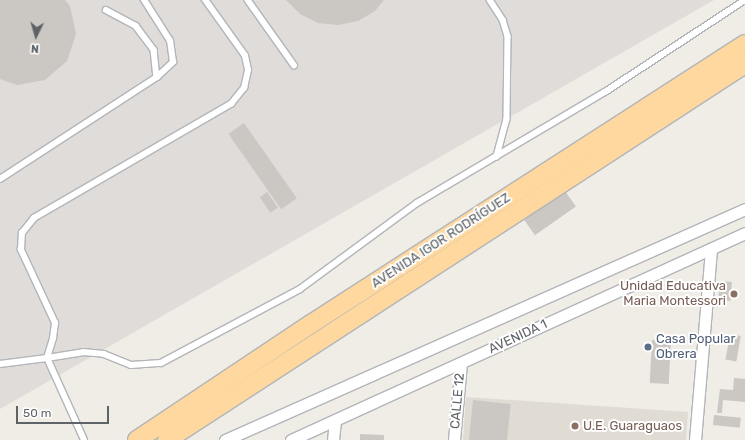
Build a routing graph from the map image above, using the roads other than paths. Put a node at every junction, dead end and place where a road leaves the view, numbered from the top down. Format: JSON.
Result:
{"nodes":[{"id":1,"x":144,"y":0,"type":"edge"},
{"id":2,"x":205,"y":0,"type":"edge"},
{"id":3,"x":248,"y":0,"type":"edge"},
{"id":4,"x":490,"y":0,"type":"edge"},
{"id":5,"x":745,"y":0,"type":"edge"},
{"id":6,"x":106,"y":10,"type":"dead end"},
{"id":7,"x":745,"y":44,"type":"edge"},
{"id":8,"x":745,"y":64,"type":"edge"},
{"id":9,"x":294,"y":65,"type":"dead end"},
{"id":10,"x":157,"y":77,"type":"junction"},
{"id":11,"x":497,"y":157,"type":"junction"},
{"id":12,"x":0,"y":179,"type":"edge"},
{"id":13,"x":745,"y":208,"type":"edge"},
{"id":14,"x":745,"y":233,"type":"edge"},
{"id":15,"x":711,"y":249,"type":"junction"},
{"id":16,"x":47,"y":358,"type":"junction"},
{"id":17,"x":461,"y":363,"type":"junction"},
{"id":18,"x":0,"y":364,"type":"edge"},
{"id":19,"x":335,"y":420,"type":"junction"},
{"id":20,"x":84,"y":440,"type":"edge"},
{"id":21,"x":138,"y":440,"type":"edge"},
{"id":22,"x":167,"y":440,"type":"edge"},
{"id":23,"x":225,"y":440,"type":"edge"},
{"id":24,"x":292,"y":440,"type":"edge"},
{"id":25,"x":333,"y":440,"type":"edge"},
{"id":26,"x":454,"y":440,"type":"edge"},
{"id":27,"x":695,"y":440,"type":"edge"}],
"edges":[{"from":1,"to":10,"type":"lane"},
{"from":2,"to":16,"type":"lane"},
{"from":3,"to":9,"type":"lane"},
{"from":4,"to":11,"type":"lane"},
{"from":5,"to":11,"type":"lane"},
{"from":6,"to":10,"type":"lane"},
{"from":7,"to":21,"type":"highway","name":"AVENIDA IGOR RODRÍGUEZ"},
{"from":8,"to":22,"type":"highway","name":"AVENIDA IGOR RODRÍGUEZ"},
{"from":10,"to":12,"type":"lane"},
{"from":11,"to":16,"type":"lane"},
{"from":13,"to":23,"type":"street"},
{"from":14,"to":15,"type":"street","name":"AVENIDA 1"},
{"from":15,"to":17,"type":"street","name":"AVENIDA 1"},
{"from":15,"to":27,"type":"street"},
{"from":16,"to":18,"type":"lane"},
{"from":16,"to":20,"type":"lane"},
{"from":17,"to":19,"type":"street","name":"AVENIDA 1"},
{"from":17,"to":26,"type":"street","name":"CALLE 12"},
{"from":19,"to":24,"type":"street","name":"AVENIDA 1"},
{"from":19,"to":25,"type":"street"}]}
